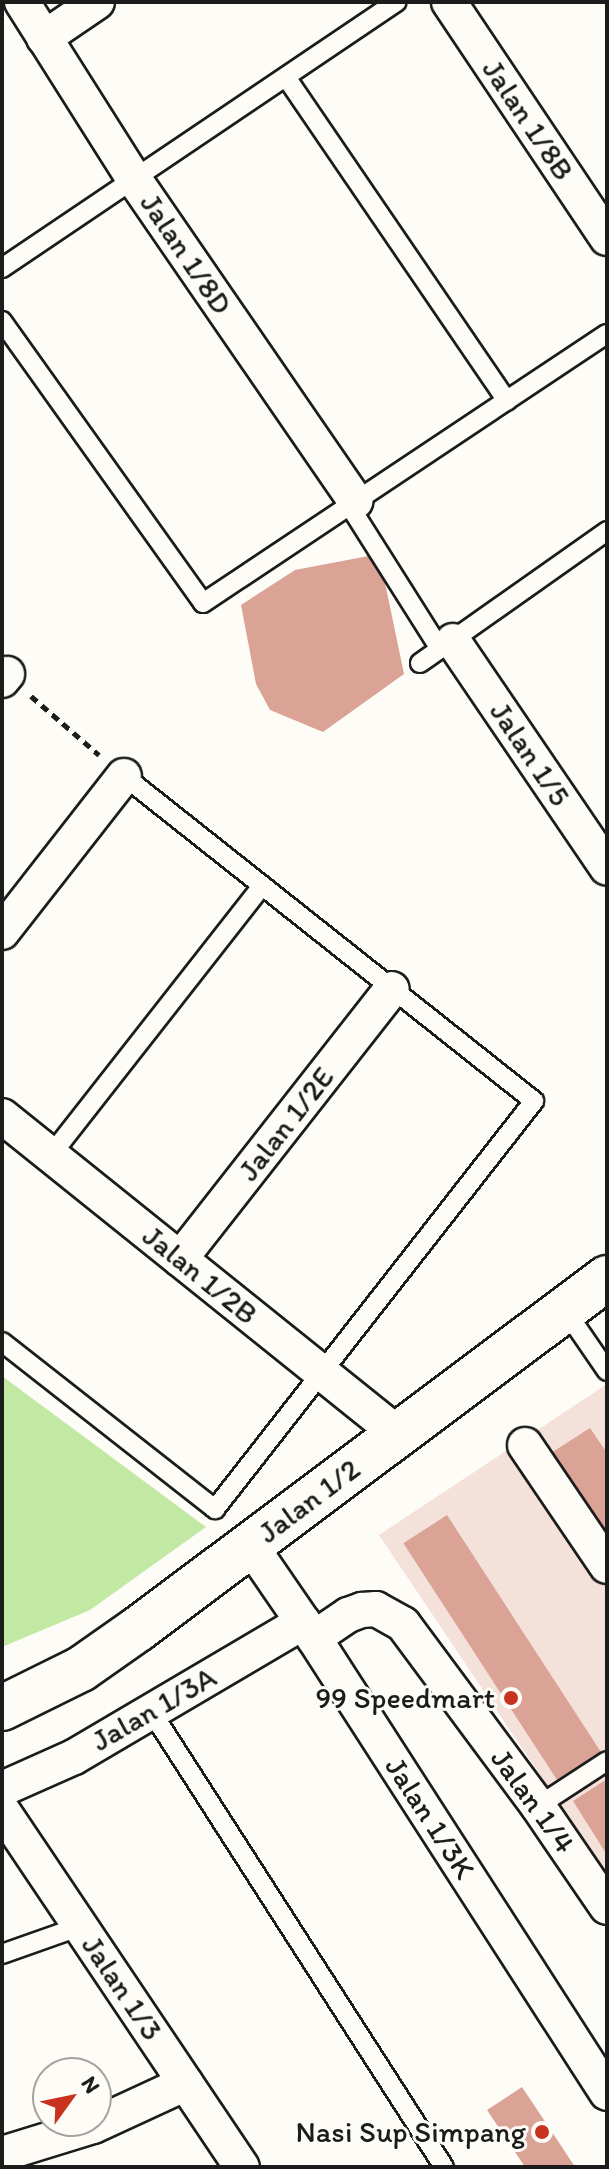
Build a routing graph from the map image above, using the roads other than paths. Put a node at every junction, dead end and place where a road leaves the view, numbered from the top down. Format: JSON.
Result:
{"nodes":[{"id":1,"x":22,"y":2,"type":"edge"},
{"id":2,"x":97,"y":2,"type":"edge"},
{"id":3,"x":397,"y":2,"type":"edge"},
{"id":4,"x":449,"y":2,"type":"edge"},
{"id":5,"x":44,"y":38,"type":"junction"},
{"id":6,"x":286,"y":77,"type":"junction"},
{"id":7,"x":134,"y":179,"type":"junction"},
{"id":8,"x":607,"y":238,"type":"edge"},
{"id":9,"x":2,"y":268,"type":"edge"},
{"id":10,"x":2,"y":321,"type":"edge"},
{"id":11,"x":607,"y":334,"type":"edge"},
{"id":12,"x":507,"y":401,"type":"junction"},
{"id":13,"x":352,"y":503,"type":"junction"},
{"id":14,"x":605,"y":536,"type":"edge"},
{"id":15,"x":447,"y":645,"type":"junction"},
{"id":16,"x":420,"y":663,"type":"dead end"},
{"id":17,"x":124,"y":776,"type":"joint"},
{"id":18,"x":607,"y":868,"type":"edge"},
{"id":19,"x":262,"y":886,"type":"junction"},
{"id":20,"x":2,"y":932,"type":"edge"},
{"id":21,"x":392,"y":989,"type":"junction"},
{"id":22,"x":2,"y":1116,"type":"edge"},
{"id":23,"x":51,"y":1155,"type":"junction"},
{"id":24,"x":180,"y":1259,"type":"junction"},
{"id":25,"x":607,"y":1278,"type":"edge"},
{"id":26,"x":565,"y":1310,"type":"junction"},
{"id":27,"x":2,"y":1342,"type":"edge"},
{"id":28,"x":607,"y":1371,"type":"edge"},
{"id":29,"x":322,"y":1373,"type":"junction"},
{"id":30,"x":398,"y":1434,"type":"junction"},
{"id":31,"x":525,"y":1445,"type":"dead end"},
{"id":32,"x":250,"y":1545,"type":"junction"},
{"id":33,"x":607,"y":1566,"type":"edge"},
{"id":34,"x":308,"y":1630,"type":"junction"},
{"id":35,"x":2,"y":1708,"type":"edge"},
{"id":36,"x":151,"y":1711,"type":"junction"},
{"id":37,"x":607,"y":1761,"type":"edge"},
{"id":38,"x":2,"y":1789,"type":"edge"},
{"id":39,"x":538,"y":1806,"type":"junction"},
{"id":40,"x":2,"y":1810,"type":"edge"},
{"id":41,"x":607,"y":1907,"type":"edge"},
{"id":42,"x":81,"y":1926,"type":"junction"},
{"id":43,"x":2,"y":1954,"type":"edge"},
{"id":44,"x":604,"y":2081,"type":"edge"},
{"id":45,"x":186,"y":2083,"type":"junction"},
{"id":46,"x":2,"y":2154,"type":"edge"},
{"id":47,"x":242,"y":2167,"type":"edge"},
{"id":48,"x":444,"y":2167,"type":"edge"}],
"edges":[{"from":1,"to":5,"type":"street","name":"Jalan 1/8D"},
{"from":2,"to":5,"type":"street"},
{"from":3,"to":6,"type":"lane"},
{"from":4,"to":8,"type":"street","name":"Jalan 1/8B"},
{"from":5,"to":7,"type":"street","name":"Jalan 1/8D"},
{"from":6,"to":7,"type":"lane"},
{"from":6,"to":12,"type":"lane"},
{"from":7,"to":9,"type":"lane"},
{"from":7,"to":13,"type":"street","name":"Jalan 1/8D"},
{"from":10,"to":13,"type":"lane"},
{"from":11,"to":12,"type":"lane"},
{"from":12,"to":13,"type":"lane"},
{"from":13,"to":15,"type":"lane"},
{"from":14,"to":15,"type":"lane"},
{"from":15,"to":16,"type":"lane"},
{"from":15,"to":18,"type":"street","name":"Jalan 1/5"},
{"from":17,"to":19,"type":"lane"},
{"from":17,"to":20,"type":"street"},
{"from":19,"to":21,"type":"lane"},
{"from":19,"to":23,"type":"lane"},
{"from":21,"to":24,"type":"street","name":"Jalan 1/2E"},
{"from":21,"to":29,"type":"lane"},
{"from":22,"to":23,"type":"street","name":"Jalan 1/2B"},
{"from":23,"to":24,"type":"street","name":"Jalan 1/2B"},
{"from":24,"to":29,"type":"street","name":"Jalan 1/2B"},
{"from":25,"to":26,"type":"street","name":"Jalan 1/2"},
{"from":26,"to":28,"type":"lane"},
{"from":26,"to":30,"type":"street","name":"Jalan 1/2"},
{"from":27,"to":29,"type":"lane"},
{"from":29,"to":30,"type":"street","name":"Jalan 1/2B"},
{"from":30,"to":32,"type":"street","name":"Jalan 1/2"},
{"from":31,"to":33,"type":"street"},
{"from":32,"to":34,"type":"street","name":"Jalan 1/3K"},
{"from":32,"to":35,"type":"street","name":"Jalan 1/2"},
{"from":34,"to":36,"type":"street","name":"Jalan 1/3A"},
{"from":34,"to":39,"type":"street","name":"Jalan 1/4"},
{"from":34,"to":44,"type":"street","name":"Jalan 1/3K"},
{"from":36,"to":38,"type":"street","name":"Jalan 1/3A"},
{"from":36,"to":48,"type":"lane"},
{"from":37,"to":39,"type":"lane"},
{"from":39,"to":41,"type":"street","name":"Jalan 1/4"},
{"from":40,"to":42,"type":"street","name":"Jalan 1/3"},
{"from":42,"to":43,"type":"lane"},
{"from":42,"to":45,"type":"street","name":"Jalan 1/3"},
{"from":45,"to":46,"type":"street"},
{"from":45,"to":47,"type":"street","name":"Jalan 1/3"}]}
